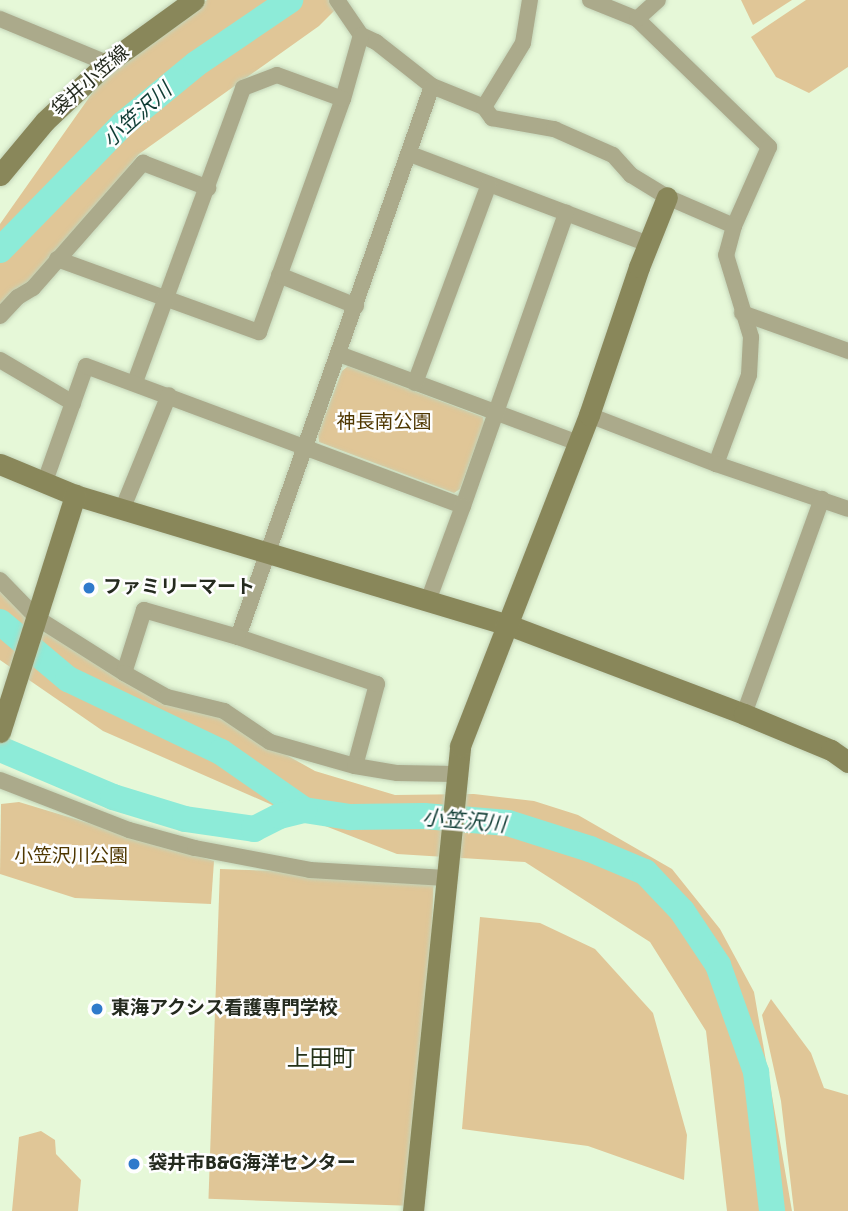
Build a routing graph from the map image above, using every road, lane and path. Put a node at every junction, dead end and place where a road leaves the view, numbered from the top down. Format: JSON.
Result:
{"nodes":[{"id":1,"x":194,"y":0,"type":"edge"},
{"id":2,"x":358,"y":0,"type":"edge"},
{"id":3,"x":530,"y":0,"type":"edge"},
{"id":4,"x":590,"y":0,"type":"edge"},
{"id":5,"x":658,"y":0,"type":"edge"},
{"id":6,"x":341,"y":6,"type":"edge"},
{"id":7,"x":0,"y":19,"type":"edge"},
{"id":8,"x":637,"y":19,"type":"junction"},
{"id":9,"x":361,"y":35,"type":"junction"},
{"id":10,"x":107,"y":63,"type":"junction"},
{"id":11,"x":432,"y":86,"type":"junction"},
{"id":12,"x":343,"y":99,"type":"junction"},
{"id":13,"x":484,"y":107,"type":"junction"},
{"id":14,"x":410,"y":154,"type":"junction"},
{"id":15,"x":0,"y":175,"type":"edge"},
{"id":16,"x":489,"y":184,"type":"junction"},
{"id":17,"x":208,"y":188,"type":"junction"},
{"id":18,"x":667,"y":197,"type":"junction"},
{"id":19,"x":566,"y":213,"type":"junction"},
{"id":20,"x":734,"y":226,"type":"junction"},
{"id":21,"x":648,"y":244,"type":"junction"},
{"id":22,"x":57,"y":260,"type":"junction"},
{"id":23,"x":279,"y":275,"type":"junction"},
{"id":24,"x":166,"y":299,"type":"junction"},
{"id":25,"x":356,"y":306,"type":"junction"},
{"id":26,"x":742,"y":313,"type":"junction"},
{"id":27,"x":0,"y":316,"type":"edge"},
{"id":28,"x":848,"y":351,"type":"edge"},
{"id":29,"x":339,"y":354,"type":"junction"},
{"id":30,"x":0,"y":360,"type":"edge"},
{"id":31,"x":135,"y":382,"type":"junction"},
{"id":32,"x":415,"y":383,"type":"junction"},
{"id":33,"x":169,"y":395,"type":"junction"},
{"id":34,"x":73,"y":403,"type":"junction"},
{"id":35,"x":495,"y":412,"type":"junction"},
{"id":36,"x":589,"y":415,"type":"junction"},
{"id":37,"x":578,"y":443,"type":"junction"},
{"id":38,"x":307,"y":446,"type":"junction"},
{"id":39,"x":0,"y":464,"type":"edge"},
{"id":40,"x":716,"y":464,"type":"junction"},
{"id":41,"x":44,"y":484,"type":"junction"},
{"id":42,"x":75,"y":495,"type":"junction"},
{"id":43,"x":822,"y":499,"type":"junction"},
{"id":44,"x":463,"y":506,"type":"junction"},
{"id":45,"x":848,"y":509,"type":"edge"},
{"id":46,"x":122,"y":510,"type":"junction"},
{"id":47,"x":265,"y":555,"type":"junction"},
{"id":48,"x":0,"y":580,"type":"edge"},
{"id":49,"x":428,"y":601,"type":"junction"},
{"id":50,"x":36,"y":620,"type":"junction"},
{"id":51,"x":506,"y":624,"type":"junction"},
{"id":52,"x":238,"y":637,"type":"junction"},
{"id":53,"x":124,"y":673,"type":"junction"},
{"id":54,"x":744,"y":714,"type":"junction"},
{"id":55,"x":2,"y":720,"type":"edge"},
{"id":56,"x":848,"y":762,"type":"edge"},
{"id":57,"x":355,"y":765,"type":"junction"},
{"id":58,"x":0,"y":780,"type":"edge"},
{"id":59,"x":455,"y":782,"type":"junction"},
{"id":60,"x":447,"y":874,"type":"junction"},
{"id":61,"x":413,"y":1211,"type":"edge"}],
"edges":[{"from":1,"to":10,"type":"street","name":"袋井小笠線"},
{"from":2,"to":6,"type":"street"},
{"from":3,"to":13,"type":"street"},
{"from":4,"to":8,"type":"street"},
{"from":5,"to":8,"type":"street"},
{"from":6,"to":9,"type":"street"},
{"from":7,"to":10,"type":"street"},
{"from":8,"to":20,"type":"street"},
{"from":9,"to":11,"type":"street"},
{"from":9,"to":12,"type":"street"},
{"from":10,"to":15,"type":"street","name":"袋井小笠線"},
{"from":11,"to":13,"type":"street"},
{"from":11,"to":14,"type":"street"},
{"from":12,"to":17,"type":"street"},
{"from":12,"to":23,"type":"street"},
{"from":13,"to":18,"type":"street"},
{"from":14,"to":16,"type":"street"},
{"from":14,"to":25,"type":"street"},
{"from":16,"to":19,"type":"street"},
{"from":16,"to":32,"type":"street"},
{"from":17,"to":22,"type":"street"},
{"from":17,"to":24,"type":"street"},
{"from":18,"to":20,"type":"street"},
{"from":18,"to":21,"type":"street"},
{"from":19,"to":21,"type":"street"},
{"from":19,"to":35,"type":"street"},
{"from":20,"to":26,"type":"street"},
{"from":21,"to":36,"type":"street"},
{"from":22,"to":24,"type":"street"},
{"from":22,"to":27,"type":"street"},
{"from":23,"to":24,"type":"street"},
{"from":23,"to":25,"type":"street"},
{"from":24,"to":31,"type":"street"},
{"from":25,"to":29,"type":"street"},
{"from":26,"to":28,"type":"street"},
{"from":26,"to":40,"type":"street"},
{"from":29,"to":32,"type":"street"},
{"from":29,"to":38,"type":"street"},
{"from":30,"to":34,"type":"street"},
{"from":31,"to":33,"type":"street"},
{"from":31,"to":34,"type":"street"},
{"from":32,"to":35,"type":"street"},
{"from":33,"to":38,"type":"street"},
{"from":33,"to":46,"type":"street"},
{"from":34,"to":41,"type":"street"},
{"from":35,"to":37,"type":"street"},
{"from":35,"to":44,"type":"street"},
{"from":36,"to":37,"type":"street"},
{"from":36,"to":40,"type":"street"},
{"from":37,"to":51,"type":"street"},
{"from":38,"to":44,"type":"street"},
{"from":38,"to":47,"type":"street"},
{"from":39,"to":41,"type":"street"},
{"from":40,"to":43,"type":"street"},
{"from":41,"to":42,"type":"street"},
{"from":42,"to":46,"type":"street"},
{"from":42,"to":50,"type":"street"},
{"from":43,"to":45,"type":"street"},
{"from":43,"to":54,"type":"street"},
{"from":44,"to":49,"type":"street"},
{"from":46,"to":47,"type":"street"},
{"from":47,"to":49,"type":"street"},
{"from":47,"to":52,"type":"street"},
{"from":48,"to":50,"type":"street"},
{"from":49,"to":51,"type":"street"},
{"from":50,"to":53,"type":"street"},
{"from":50,"to":55,"type":"street"},
{"from":51,"to":54,"type":"street"},
{"from":51,"to":59,"type":"street"},
{"from":52,"to":53,"type":"street"},
{"from":52,"to":57,"type":"street"},
{"from":53,"to":57,"type":"street"},
{"from":54,"to":56,"type":"street"},
{"from":57,"to":59,"type":"street"},
{"from":58,"to":60,"type":"street"},
{"from":59,"to":60,"type":"street"},
{"from":60,"to":61,"type":"street"}]}
